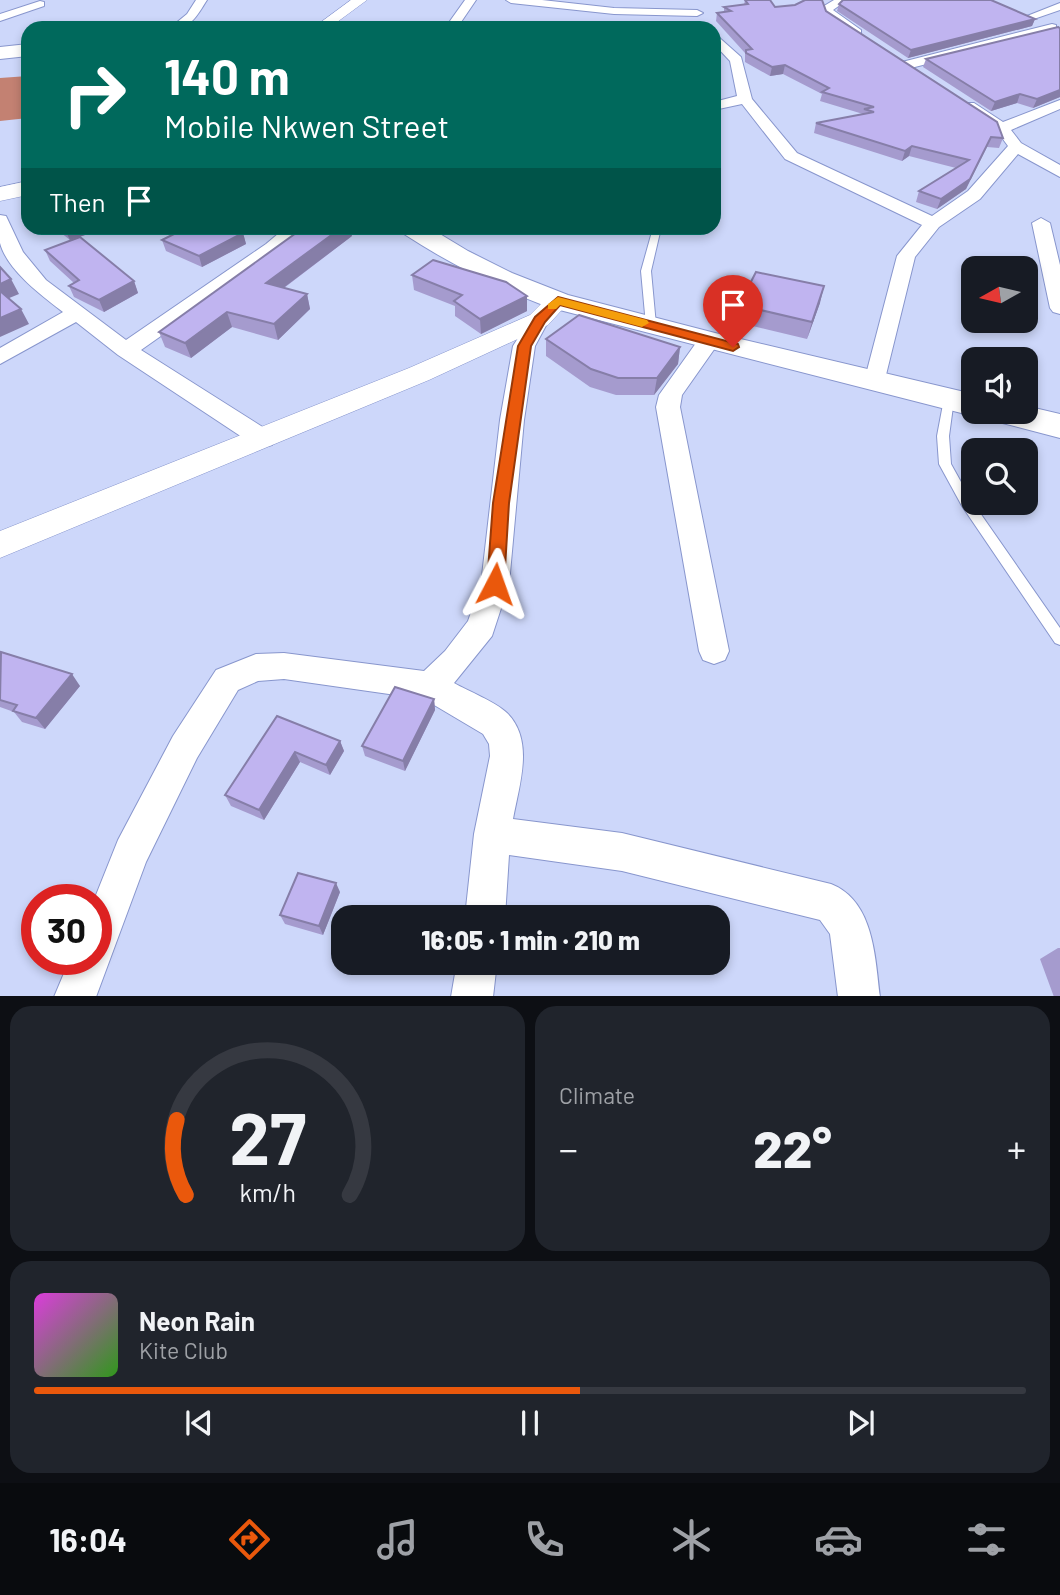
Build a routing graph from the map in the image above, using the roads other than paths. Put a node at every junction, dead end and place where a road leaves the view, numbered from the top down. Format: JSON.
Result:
{"nodes":[{"id":1,"x":202,"y":0,"type":"edge"},
{"id":2,"x":360,"y":0,"type":"edge"},
{"id":3,"x":471,"y":0,"type":"edge"},
{"id":4,"x":511,"y":0,"type":"edge"},
{"id":5,"x":605,"y":0,"type":"edge"},
{"id":6,"x":702,"y":0,"type":"edge"},
{"id":7,"x":842,"y":0,"type":"edge"},
{"id":8,"x":40,"y":4,"type":"dead end"},
{"id":9,"x":651,"y":6,"type":"edge"},
{"id":10,"x":1060,"y":6,"type":"edge"},
{"id":11,"x":593,"y":8,"type":"junction"},
{"id":12,"x":0,"y":18,"type":"edge"},
{"id":13,"x":699,"y":18,"type":"joint"},
{"id":14,"x":185,"y":21,"type":"edge"},
{"id":15,"x":330,"y":21,"type":"edge"},
{"id":16,"x":456,"y":21,"type":"edge"},
{"id":17,"x":1056,"y":30,"type":"edge"},
{"id":18,"x":864,"y":38,"type":"edge"},
{"id":19,"x":721,"y":44,"type":"edge"},
{"id":20,"x":21,"y":51,"type":"edge"},
{"id":21,"x":0,"y":53,"type":"edge"},
{"id":22,"x":928,"y":79,"type":"edge"},
{"id":23,"x":745,"y":99,"type":"junction"},
{"id":24,"x":960,"y":100,"type":"edge"},
{"id":25,"x":721,"y":104,"type":"edge"},
{"id":26,"x":1060,"y":104,"type":"edge"},
{"id":27,"x":1002,"y":128,"type":"junction"},
{"id":28,"x":1016,"y":146,"type":"junction"},
{"id":29,"x":1060,"y":172,"type":"edge"},
{"id":30,"x":0,"y":220,"type":"edge"},
{"id":31,"x":1041,"y":222,"type":"dead end"},
{"id":32,"x":933,"y":223,"type":"junction"},
{"id":33,"x":287,"y":235,"type":"edge"},
{"id":34,"x":425,"y":235,"type":"edge"},
{"id":35,"x":655,"y":235,"type":"edge"},
{"id":36,"x":1060,"y":308,"type":"edge"},
{"id":37,"x":549,"y":310,"type":"junction"},
{"id":38,"x":77,"y":313,"type":"junction"},
{"id":39,"x":651,"y":325,"type":"junction"},
{"id":40,"x":709,"y":341,"type":"junction"},
{"id":41,"x":126,"y":350,"type":"junction"},
{"id":42,"x":0,"y":357,"type":"edge"},
{"id":43,"x":875,"y":382,"type":"junction"},
{"id":44,"x":961,"y":402,"type":"edge"},
{"id":45,"x":1038,"y":421,"type":"edge"},
{"id":46,"x":1060,"y":426,"type":"edge"},
{"id":47,"x":263,"y":439,"type":"junction"},
{"id":48,"x":0,"y":545,"type":"edge"},
{"id":49,"x":1060,"y":639,"type":"edge"},
{"id":50,"x":714,"y":651,"type":"dead end"},
{"id":51,"x":429,"y":686,"type":"junction"},
{"id":52,"x":492,"y":834,"type":"junction"},
{"id":53,"x":112,"y":902,"type":"edge"},
{"id":54,"x":486,"y":905,"type":"edge"},
{"id":55,"x":84,"y":975,"type":"edge"},
{"id":56,"x":475,"y":975,"type":"edge"},
{"id":57,"x":75,"y":996,"type":"edge"},
{"id":58,"x":472,"y":996,"type":"edge"},
{"id":59,"x":859,"y":996,"type":"edge"}],
"edges":[{"from":1,"to":14,"type":"street"},
{"from":2,"to":15,"type":"street"},
{"from":3,"to":16,"type":"street"},
{"from":4,"to":11,"type":"street"},
{"from":5,"to":11,"type":"street"},
{"from":6,"to":13,"type":"street"},
{"from":7,"to":18,"type":"street"},
{"from":8,"to":12,"type":"street"},
{"from":9,"to":11,"type":"street"},
{"from":9,"to":13,"type":"street"},
{"from":10,"to":17,"type":"street"},
{"from":17,"to":22,"type":"street"},
{"from":19,"to":23,"type":"street"},
{"from":20,"to":21,"type":"highway"},
{"from":23,"to":25,"type":"street"},
{"from":23,"to":32,"type":"street"},
{"from":24,"to":27,"type":"street"},
{"from":26,"to":27,"type":"street"},
{"from":27,"to":28,"type":"street"},
{"from":28,"to":29,"type":"street"},
{"from":28,"to":32,"type":"street"},
{"from":30,"to":38,"type":"street"},
{"from":31,"to":36,"type":"street"},
{"from":32,"to":43,"type":"street"},
{"from":33,"to":41,"type":"street"},
{"from":34,"to":37,"type":"highway"},
{"from":35,"to":39,"type":"lane"},
{"from":37,"to":39,"type":"highway"},
{"from":37,"to":47,"type":"street"},
{"from":37,"to":51,"type":"street"},
{"from":38,"to":41,"type":"street"},
{"from":38,"to":42,"type":"street"},
{"from":39,"to":40,"type":"highway"},
{"from":40,"to":43,"type":"highway"},
{"from":40,"to":50,"type":"street"},
{"from":41,"to":47,"type":"street"},
{"from":43,"to":44,"type":"highway"},
{"from":44,"to":49,"type":"lane"},
{"from":45,"to":46,"type":"highway"},
{"from":47,"to":48,"type":"street"},
{"from":51,"to":52,"type":"street"},
{"from":51,"to":53,"type":"street"},
{"from":52,"to":54,"type":"street"},
{"from":52,"to":59,"type":"street"},
{"from":55,"to":57,"type":"street"},
{"from":56,"to":58,"type":"street"}]}
